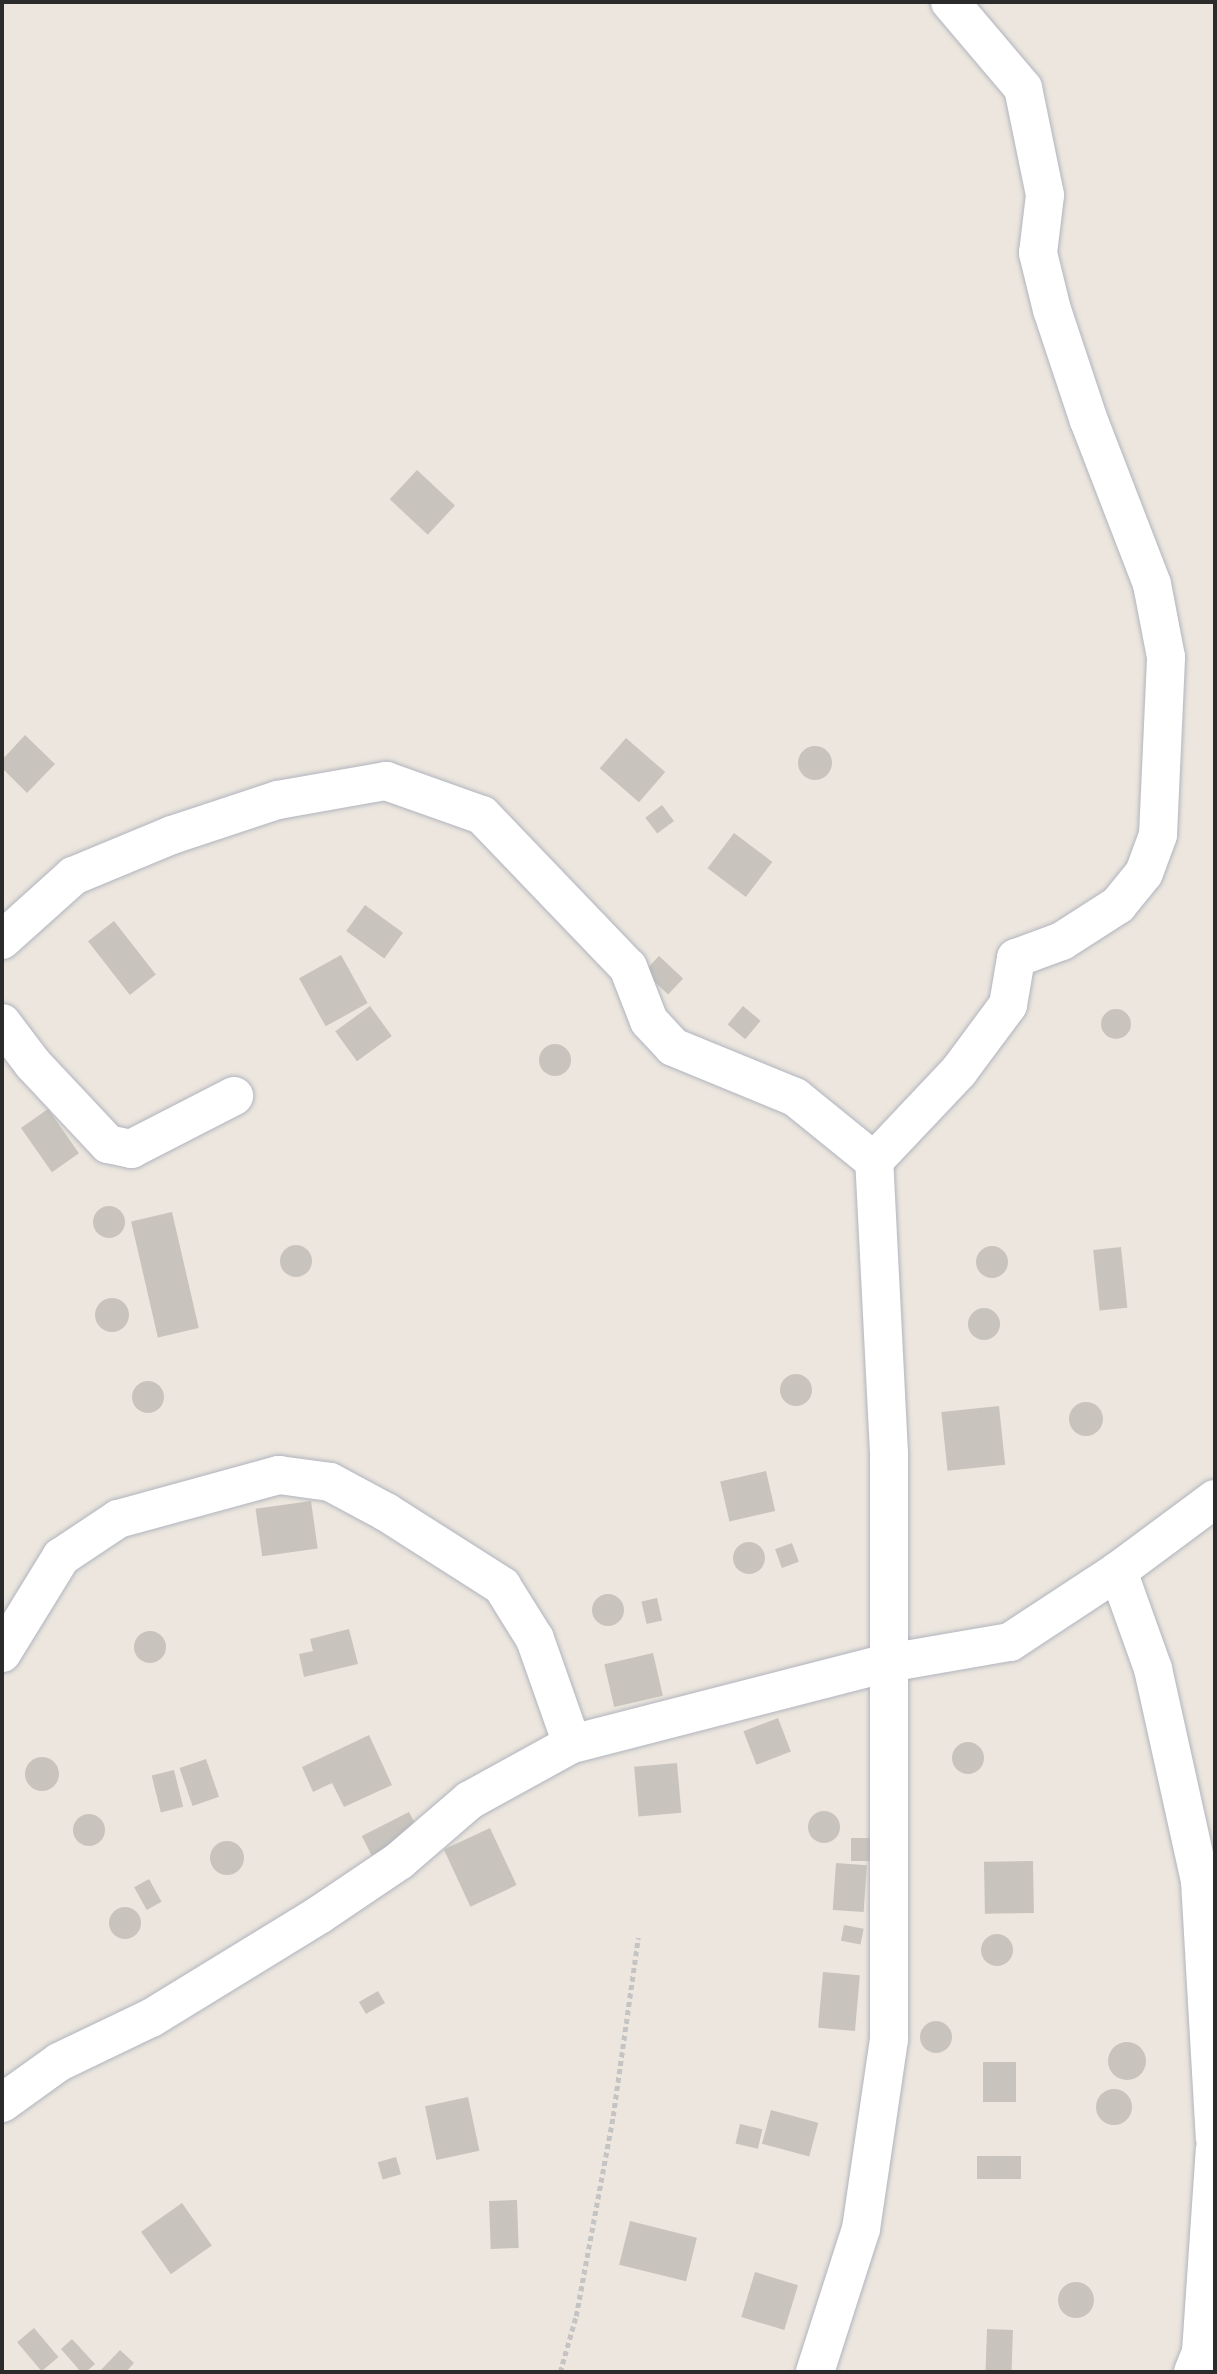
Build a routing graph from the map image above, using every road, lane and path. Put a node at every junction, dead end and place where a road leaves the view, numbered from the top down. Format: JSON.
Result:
{"nodes":[{"id":1,"x":950,"y":2,"type":"edge"},
{"id":2,"x":2,"y":940,"type":"edge"},
{"id":3,"x":2,"y":1023,"type":"edge"},
{"id":4,"x":234,"y":1096,"type":"dead end"},
{"id":5,"x":874,"y":1161,"type":"junction"},
{"id":6,"x":1215,"y":1499,"type":"edge"},
{"id":7,"x":1118,"y":1572,"type":"junction"},
{"id":8,"x":2,"y":1653,"type":"edge"},
{"id":9,"x":888,"y":1663,"type":"junction"},
{"id":10,"x":572,"y":1744,"type":"junction"},
{"id":11,"x":638,"y":1938,"type":"dead end"},
{"id":12,"x":2,"y":2103,"type":"edge"},
{"id":13,"x":1215,"y":2139,"type":"edge"},
{"id":14,"x":1215,"y":2150,"type":"edge"},
{"id":15,"x":560,"y":2372,"type":"edge"},
{"id":16,"x":815,"y":2372,"type":"edge"},
{"id":17,"x":1193,"y":2372,"type":"edge"}],
"edges":[{"from":1,"to":5,"type":"street"},
{"from":2,"to":5,"type":"street"},
{"from":3,"to":4,"type":"street"},
{"from":5,"to":9,"type":"street"},
{"from":6,"to":7,"type":"street"},
{"from":7,"to":9,"type":"street"},
{"from":7,"to":13,"type":"street"},
{"from":8,"to":10,"type":"street"},
{"from":9,"to":10,"type":"street"},
{"from":9,"to":16,"type":"street"},
{"from":10,"to":12,"type":"street"},
{"from":11,"to":15,"type":"path"},
{"from":14,"to":17,"type":"street"}]}
